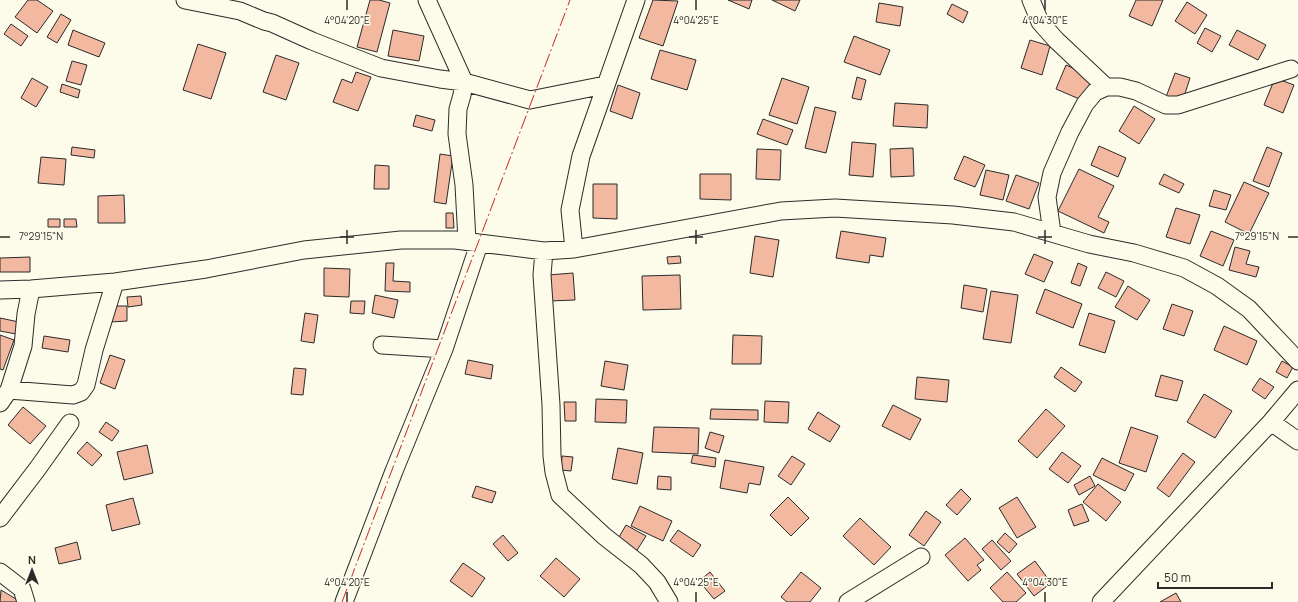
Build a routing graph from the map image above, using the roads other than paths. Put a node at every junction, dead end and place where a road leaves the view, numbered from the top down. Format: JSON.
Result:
{"nodes":[{"id":1,"x":184,"y":0,"type":"edge"},
{"id":2,"x":427,"y":0,"type":"edge"},
{"id":3,"x":636,"y":0,"type":"edge"},
{"id":4,"x":1032,"y":0,"type":"edge"},
{"id":5,"x":1291,"y":69,"type":"dead end"},
{"id":6,"x":464,"y":82,"type":"junction"},
{"id":7,"x":605,"y":85,"type":"junction"},
{"id":8,"x":1106,"y":87,"type":"junction"},
{"id":9,"x":1052,"y":233,"type":"junction"},
{"id":10,"x":473,"y":242,"type":"junction"},
{"id":11,"x":574,"y":249,"type":"junction"},
{"id":12,"x":544,"y":251,"type":"junction"},
{"id":13,"x":115,"y":282,"type":"junction"},
{"id":14,"x":31,"y":289,"type":"junction"},
{"id":15,"x":0,"y":290,"type":"edge"},
{"id":16,"x":382,"y":345,"type":"dead end"},
{"id":17,"x":444,"y":349,"type":"junction"},
{"id":18,"x":1298,"y":361,"type":"edge"},
{"id":19,"x":1298,"y":390,"type":"edge"},
{"id":20,"x":5,"y":397,"type":"edge"},
{"id":21,"x":70,"y":422,"type":"dead end"},
{"id":22,"x":1271,"y":422,"type":"junction"},
{"id":23,"x":1298,"y":441,"type":"edge"},
{"id":24,"x":0,"y":518,"type":"edge"},
{"id":25,"x":921,"y":557,"type":"dead end"},
{"id":26,"x":0,"y":572,"type":"edge"},
{"id":27,"x":26,"y":602,"type":"edge"},
{"id":28,"x":344,"y":602,"type":"edge"},
{"id":29,"x":669,"y":602,"type":"edge"},
{"id":30,"x":848,"y":602,"type":"edge"},
{"id":31,"x":1101,"y":602,"type":"edge"}],
"edges":[{"from":1,"to":6,"type":"street"},
{"from":2,"to":6,"type":"street"},
{"from":3,"to":7,"type":"street"},
{"from":4,"to":8,"type":"street"},
{"from":5,"to":8,"type":"street"},
{"from":6,"to":7,"type":"street"},
{"from":6,"to":10,"type":"street"},
{"from":7,"to":11,"type":"street"},
{"from":8,"to":9,"type":"street"},
{"from":9,"to":11,"type":"street"},
{"from":9,"to":18,"type":"street"},
{"from":10,"to":12,"type":"street"},
{"from":10,"to":13,"type":"street"},
{"from":10,"to":17,"type":"street"},
{"from":11,"to":12,"type":"street"},
{"from":12,"to":29,"type":"street"},
{"from":13,"to":14,"type":"street"},
{"from":13,"to":20,"type":"street"},
{"from":14,"to":15,"type":"street"},
{"from":14,"to":20,"type":"street"},
{"from":16,"to":17,"type":"street"},
{"from":17,"to":28,"type":"street"},
{"from":19,"to":22,"type":"street"},
{"from":21,"to":24,"type":"street"},
{"from":22,"to":23,"type":"street"},
{"from":22,"to":31,"type":"street"},
{"from":25,"to":30,"type":"street"},
{"from":26,"to":27,"type":"street"}]}
